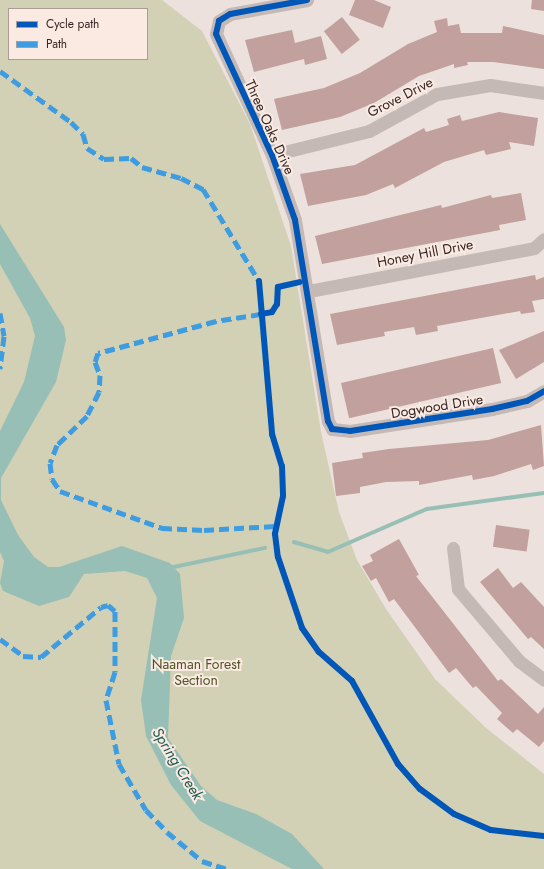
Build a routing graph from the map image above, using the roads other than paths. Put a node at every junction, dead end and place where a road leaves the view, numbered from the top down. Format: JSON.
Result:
{"nodes":[{"id":1,"x":307,"y":0,"type":"edge"},
{"id":2,"x":544,"y":92,"type":"edge"},
{"id":3,"x":272,"y":155,"type":"junction"},
{"id":4,"x":544,"y":239,"type":"edge"},
{"id":5,"x":309,"y":291,"type":"junction"},
{"id":6,"x":544,"y":391,"type":"edge"},
{"id":7,"x":332,"y":429,"type":"joint"},
{"id":8,"x":453,"y":548,"type":"dead end"},
{"id":9,"x":544,"y":680,"type":"edge"}],
"edges":[{"from":1,"to":3,"type":"street","name":"Three Oaks Drive"},
{"from":2,"to":3,"type":"street","name":"Grove Drive"},
{"from":3,"to":5,"type":"street","name":"Three Oaks Drive"},
{"from":4,"to":5,"type":"street","name":"Honey Hill Drive"},
{"from":5,"to":7,"type":"street","name":"Three Oaks Drive"},
{"from":6,"to":7,"type":"street","name":"Dogwood Drive"},
{"from":8,"to":9,"type":"street"}]}
